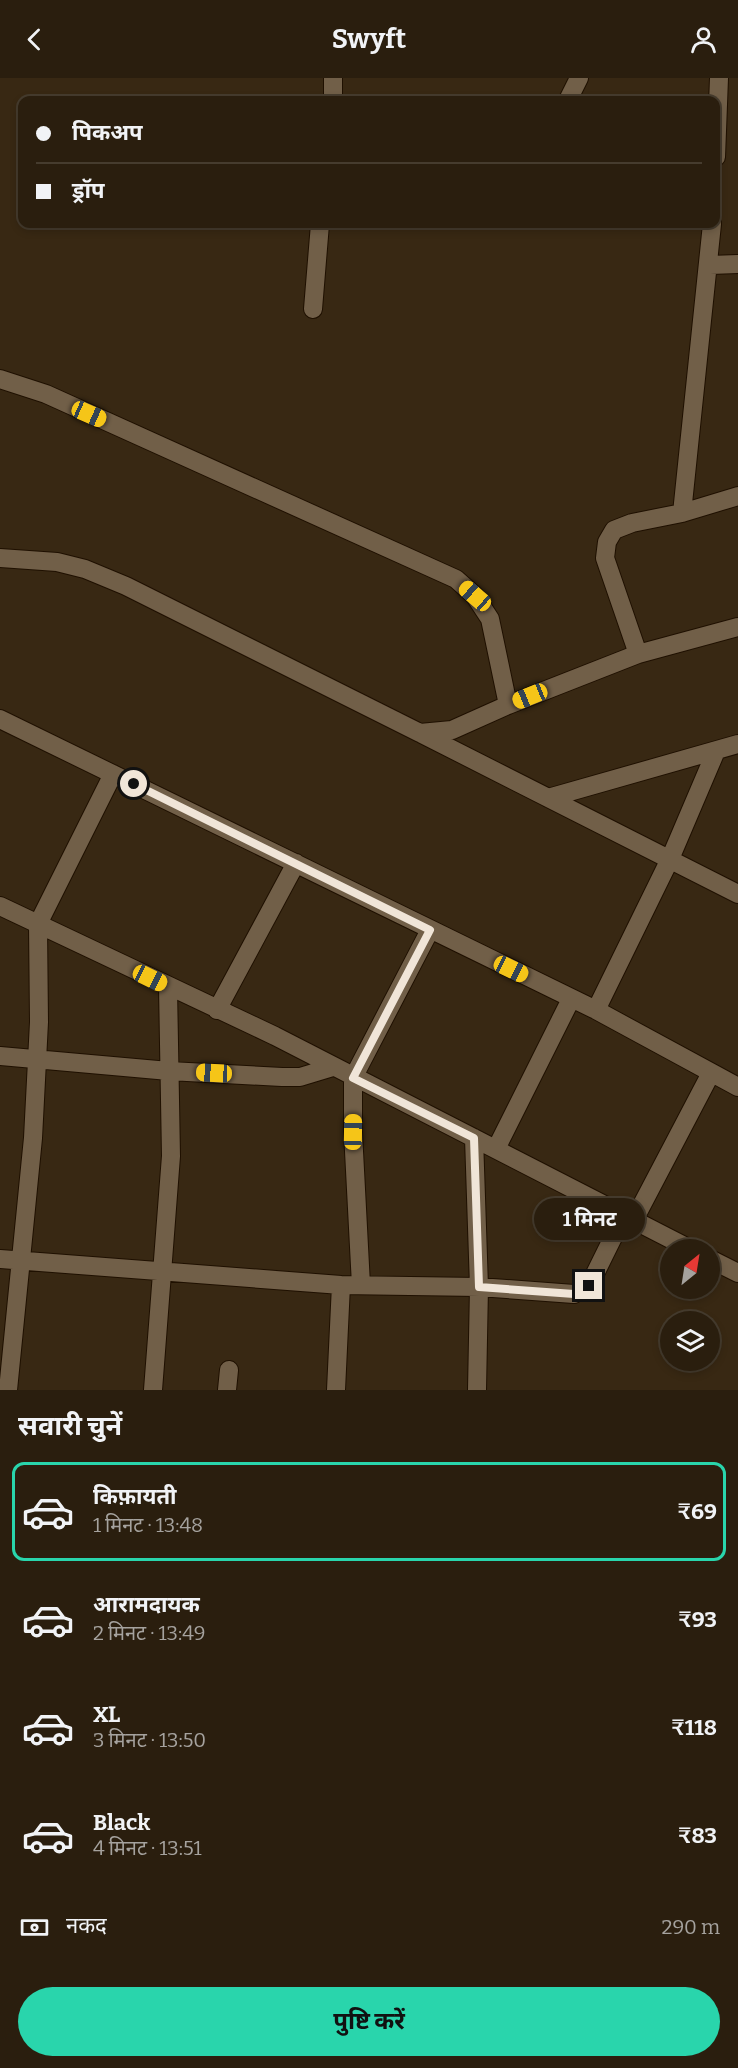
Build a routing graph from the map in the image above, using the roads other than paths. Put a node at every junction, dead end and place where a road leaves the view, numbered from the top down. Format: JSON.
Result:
{"nodes":[{"id":1,"x":333,"y":78,"type":"edge"},
{"id":2,"x":579,"y":78,"type":"edge"},
{"id":3,"x":719,"y":78,"type":"edge"},
{"id":4,"x":333,"y":96,"type":"edge"},
{"id":5,"x":570,"y":96,"type":"edge"},
{"id":6,"x":718,"y":96,"type":"edge"},
{"id":7,"x":320,"y":228,"type":"edge"},
{"id":8,"x":712,"y":228,"type":"edge"},
{"id":9,"x":738,"y":264,"type":"edge"},
{"id":10,"x":710,"y":265,"type":"junction"},
{"id":11,"x":313,"y":309,"type":"dead end"},
{"id":12,"x":0,"y":380,"type":"edge"},
{"id":13,"x":738,"y":496,"type":"edge"},
{"id":14,"x":682,"y":513,"type":"junction"},
{"id":15,"x":0,"y":558,"type":"edge"},
{"id":16,"x":736,"y":634,"type":"edge"},
{"id":17,"x":638,"y":654,"type":"junction"},
{"id":18,"x":508,"y":705,"type":"junction"},
{"id":19,"x":0,"y":719,"type":"edge"},
{"id":20,"x":420,"y":733,"type":"junction"},
{"id":21,"x":738,"y":744,"type":"edge"},
{"id":22,"x":716,"y":752,"type":"junction"},
{"id":23,"x":113,"y":774,"type":"junction"},
{"id":24,"x":548,"y":798,"type":"junction"},
{"id":25,"x":670,"y":859,"type":"junction"},
{"id":26,"x":296,"y":863,"type":"junction"},
{"id":27,"x":738,"y":894,"type":"edge"},
{"id":28,"x":0,"y":906,"type":"edge"},
{"id":29,"x":38,"y":924,"type":"junction"},
{"id":30,"x":430,"y":930,"type":"junction"},
{"id":31,"x":168,"y":987,"type":"junction"},
{"id":32,"x":571,"y":999,"type":"junction"},
{"id":33,"x":217,"y":1010,"type":"junction"},
{"id":34,"x":596,"y":1011,"type":"junction"},
{"id":35,"x":0,"y":1056,"type":"edge"},
{"id":36,"x":38,"y":1058,"type":"junction"},
{"id":37,"x":333,"y":1067,"type":"junction"},
{"id":38,"x":170,"y":1071,"type":"junction"},
{"id":39,"x":711,"y":1073,"type":"junction"},
{"id":40,"x":353,"y":1078,"type":"junction"},
{"id":41,"x":738,"y":1087,"type":"edge"},
{"id":42,"x":474,"y":1138,"type":"junction"},
{"id":43,"x":496,"y":1149,"type":"junction"},
{"id":44,"x":629,"y":1217,"type":"junction"},
{"id":45,"x":671,"y":1239,"type":"edge"},
{"id":46,"x":0,"y":1259,"type":"edge"},
{"id":47,"x":20,"y":1261,"type":"junction"},
{"id":48,"x":720,"y":1264,"type":"edge"},
{"id":49,"x":164,"y":1272,"type":"junction"},
{"id":50,"x":738,"y":1273,"type":"edge"},
{"id":51,"x":341,"y":1285,"type":"junction"},
{"id":52,"x":361,"y":1285,"type":"junction"},
{"id":53,"x":479,"y":1287,"type":"junction"},
{"id":54,"x":7,"y":1331,"type":"edge"},
{"id":55,"x":229,"y":1370,"type":"dead end"},
{"id":56,"x":8,"y":1390,"type":"edge"},
{"id":57,"x":153,"y":1390,"type":"edge"},
{"id":58,"x":227,"y":1390,"type":"edge"},
{"id":59,"x":336,"y":1390,"type":"edge"},
{"id":60,"x":477,"y":1390,"type":"edge"}],
"edges":[{"from":1,"to":4,"type":"street"},
{"from":2,"to":5,"type":"street"},
{"from":3,"to":6,"type":"street"},
{"from":7,"to":11,"type":"street"},
{"from":8,"to":10,"type":"street"},
{"from":9,"to":10,"type":"street"},
{"from":10,"to":14,"type":"street"},
{"from":12,"to":18,"type":"street"},
{"from":13,"to":14,"type":"street"},
{"from":14,"to":17,"type":"street"},
{"from":15,"to":20,"type":"street"},
{"from":16,"to":17,"type":"street"},
{"from":17,"to":18,"type":"street"},
{"from":18,"to":20,"type":"street"},
{"from":19,"to":23,"type":"street"},
{"from":20,"to":24,"type":"street"},
{"from":21,"to":22,"type":"street"},
{"from":22,"to":24,"type":"street"},
{"from":22,"to":25,"type":"street"},
{"from":23,"to":26,"type":"street"},
{"from":23,"to":29,"type":"street"},
{"from":24,"to":25,"type":"street"},
{"from":25,"to":27,"type":"street"},
{"from":25,"to":34,"type":"street"},
{"from":26,"to":30,"type":"street"},
{"from":26,"to":33,"type":"street"},
{"from":28,"to":29,"type":"street"},
{"from":29,"to":31,"type":"street"},
{"from":29,"to":36,"type":"street"},
{"from":30,"to":32,"type":"street"},
{"from":30,"to":40,"type":"street"},
{"from":31,"to":33,"type":"street"},
{"from":31,"to":38,"type":"street"},
{"from":32,"to":34,"type":"street"},
{"from":32,"to":43,"type":"street"},
{"from":33,"to":37,"type":"street"},
{"from":34,"to":39,"type":"street"},
{"from":35,"to":36,"type":"street"},
{"from":36,"to":38,"type":"street"},
{"from":36,"to":47,"type":"street"},
{"from":37,"to":38,"type":"street"},
{"from":37,"to":40,"type":"street"},
{"from":38,"to":49,"type":"street"},
{"from":39,"to":41,"type":"street"},
{"from":39,"to":44,"type":"street"},
{"from":40,"to":42,"type":"street"},
{"from":40,"to":52,"type":"street"},
{"from":42,"to":43,"type":"street"},
{"from":42,"to":53,"type":"street"},
{"from":43,"to":44,"type":"street"},
{"from":44,"to":45,"type":"street"},
{"from":44,"to":53,"type":"street"},
{"from":46,"to":47,"type":"street"},
{"from":47,"to":49,"type":"street"},
{"from":47,"to":54,"type":"street"},
{"from":48,"to":50,"type":"street"},
{"from":49,"to":51,"type":"street"},
{"from":49,"to":57,"type":"street"},
{"from":51,"to":52,"type":"street"},
{"from":51,"to":59,"type":"street"},
{"from":52,"to":53,"type":"street"},
{"from":53,"to":60,"type":"street"},
{"from":54,"to":56,"type":"street"},
{"from":55,"to":58,"type":"street"}]}
